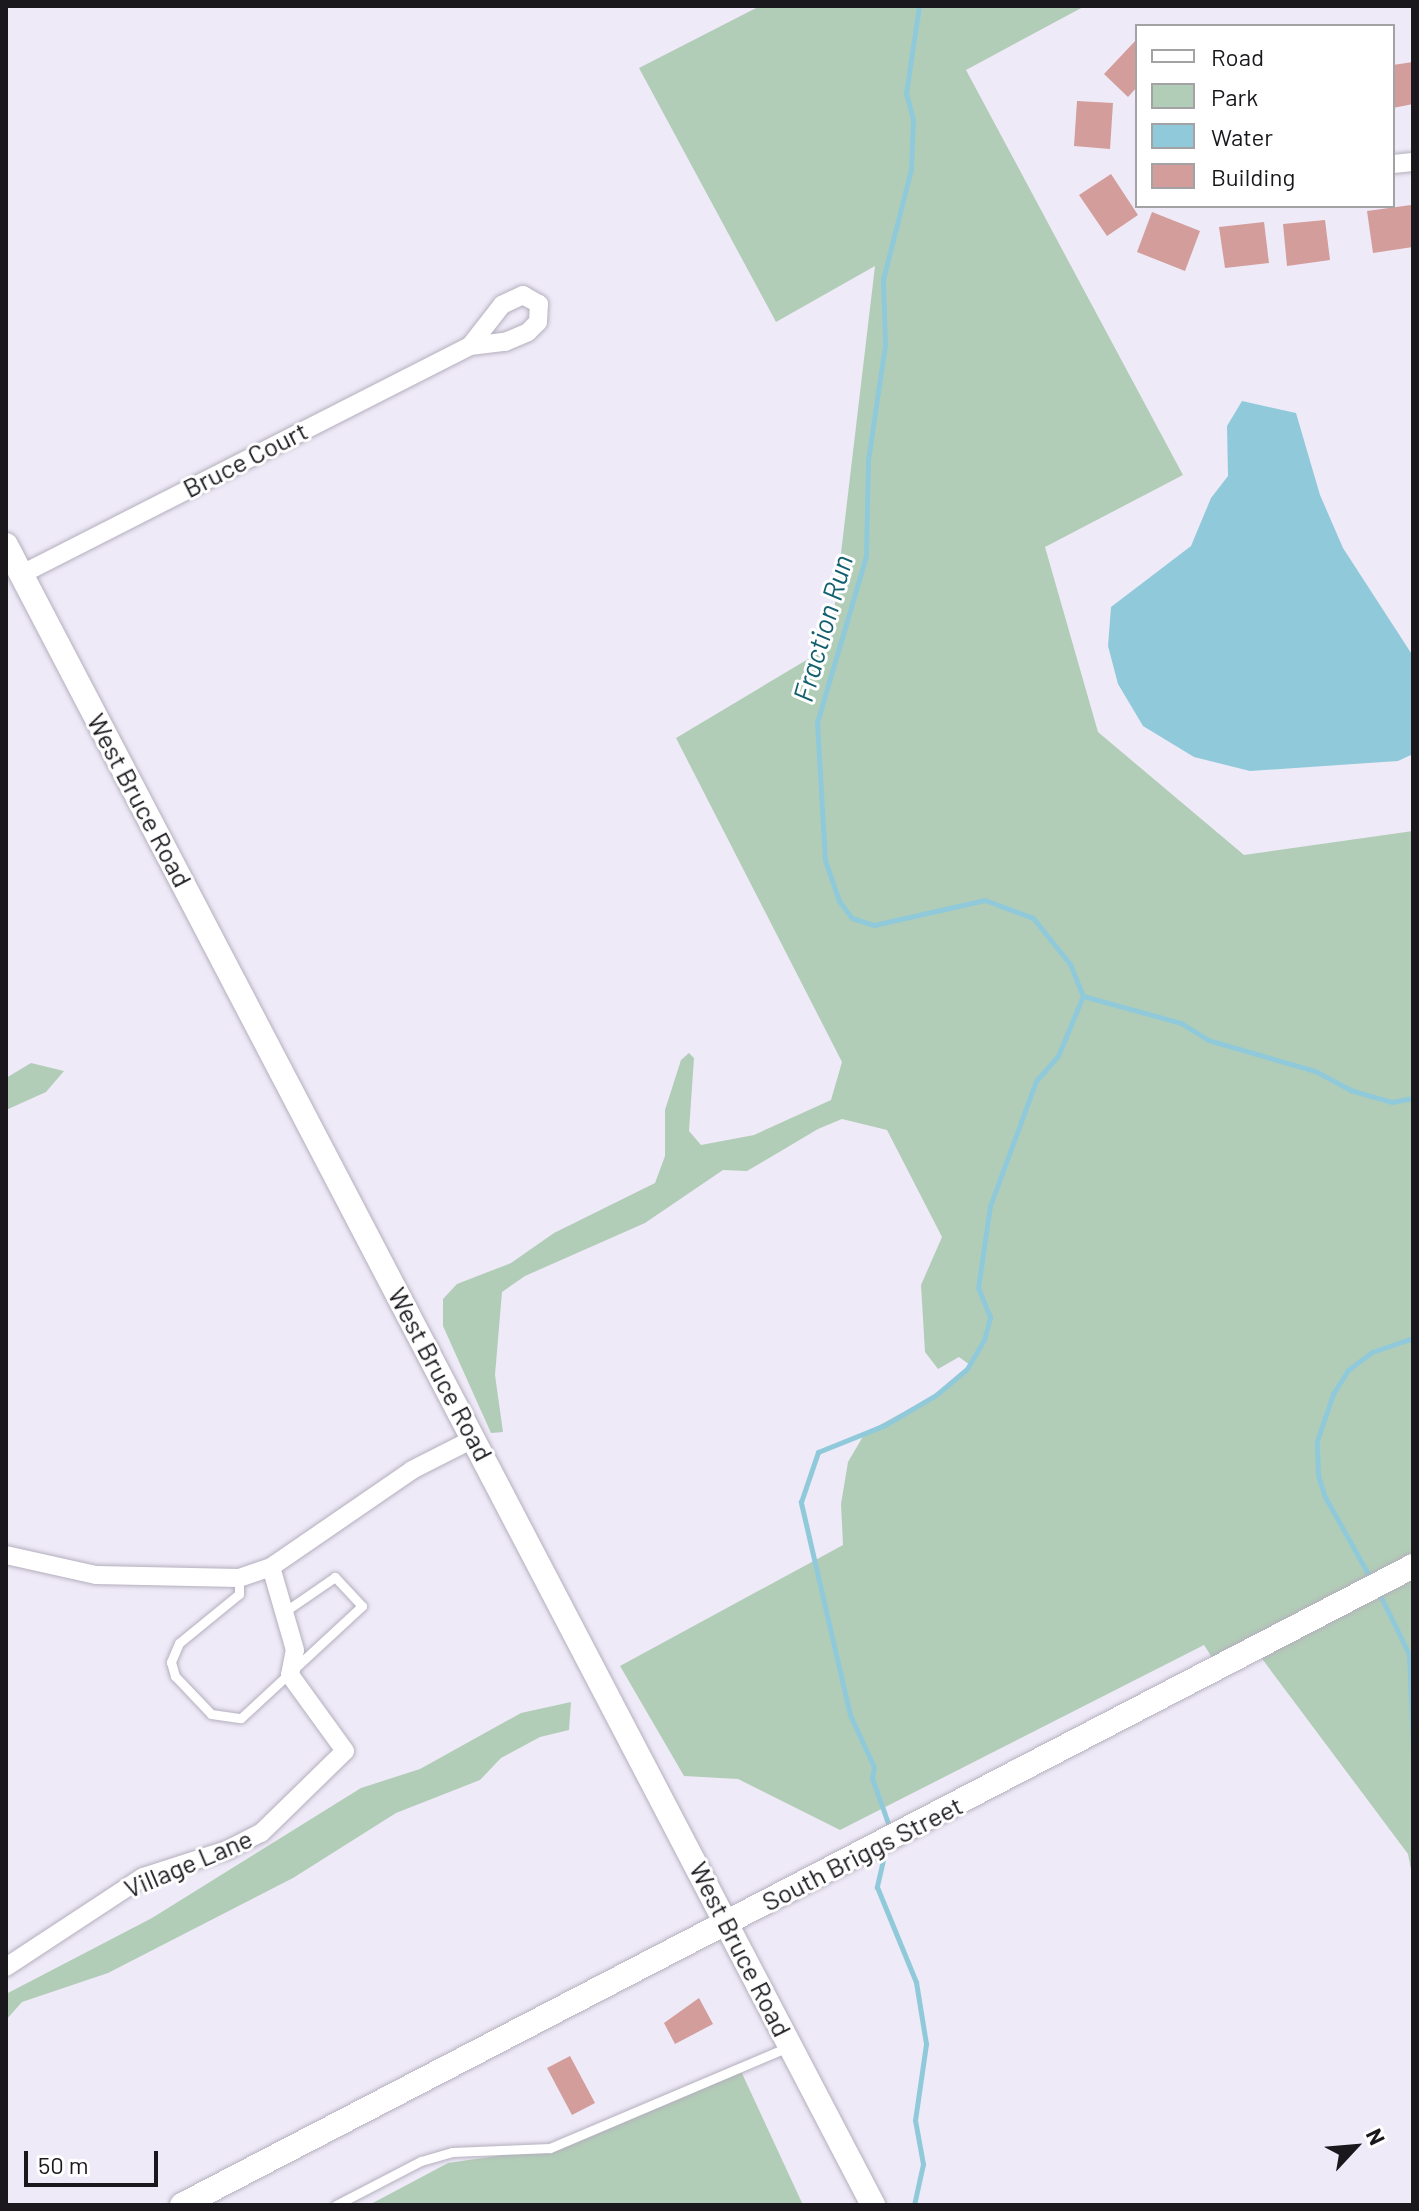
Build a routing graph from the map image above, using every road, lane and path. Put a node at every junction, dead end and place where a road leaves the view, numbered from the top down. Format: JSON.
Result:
{"nodes":[{"id":1,"x":470,"y":346,"type":"dead end"},
{"id":2,"x":6,"y":545,"type":"edge"},
{"id":3,"x":22,"y":574,"type":"junction"},
{"id":4,"x":475,"y":1438,"type":"junction"},
{"id":5,"x":6,"y":1555,"type":"edge"},
{"id":6,"x":1413,"y":1566,"type":"edge"},
{"id":7,"x":271,"y":1567,"type":"junction"},
{"id":8,"x":239,"y":1578,"type":"junction"},
{"id":9,"x":284,"y":1612,"type":"junction"},
{"id":10,"x":290,"y":1675,"type":"junction"},
{"id":11,"x":728,"y":1923,"type":"junction"},
{"id":12,"x":6,"y":1967,"type":"edge"},
{"id":13,"x":791,"y":2046,"type":"junction"},
{"id":14,"x":182,"y":2205,"type":"edge"},
{"id":15,"x":336,"y":2205,"type":"edge"},
{"id":16,"x":873,"y":2205,"type":"edge"}],
"edges":[{"from":1,"to":3,"type":"street","name":"Bruce Court"},
{"from":2,"to":3,"type":"street","name":"West Bruce Road"},
{"from":3,"to":4,"type":"street","name":"West Bruce Road"},
{"from":4,"to":7,"type":"street"},
{"from":4,"to":11,"type":"street","name":"West Bruce Road"},
{"from":5,"to":8,"type":"street"},
{"from":6,"to":11,"type":"street","name":"South Briggs Street"},
{"from":7,"to":8,"type":"street"},
{"from":7,"to":9,"type":"street"},
{"from":8,"to":10,"type":"lane"},
{"from":9,"to":10,"type":"street"},
{"from":9,"to":10,"type":"lane"},
{"from":10,"to":12,"type":"street","name":"Village Lane"},
{"from":11,"to":13,"type":"street","name":"West Bruce Road"},
{"from":11,"to":14,"type":"street","name":"South Briggs Street"},
{"from":13,"to":15,"type":"lane"},
{"from":13,"to":16,"type":"street","name":"West Bruce Road"}]}
